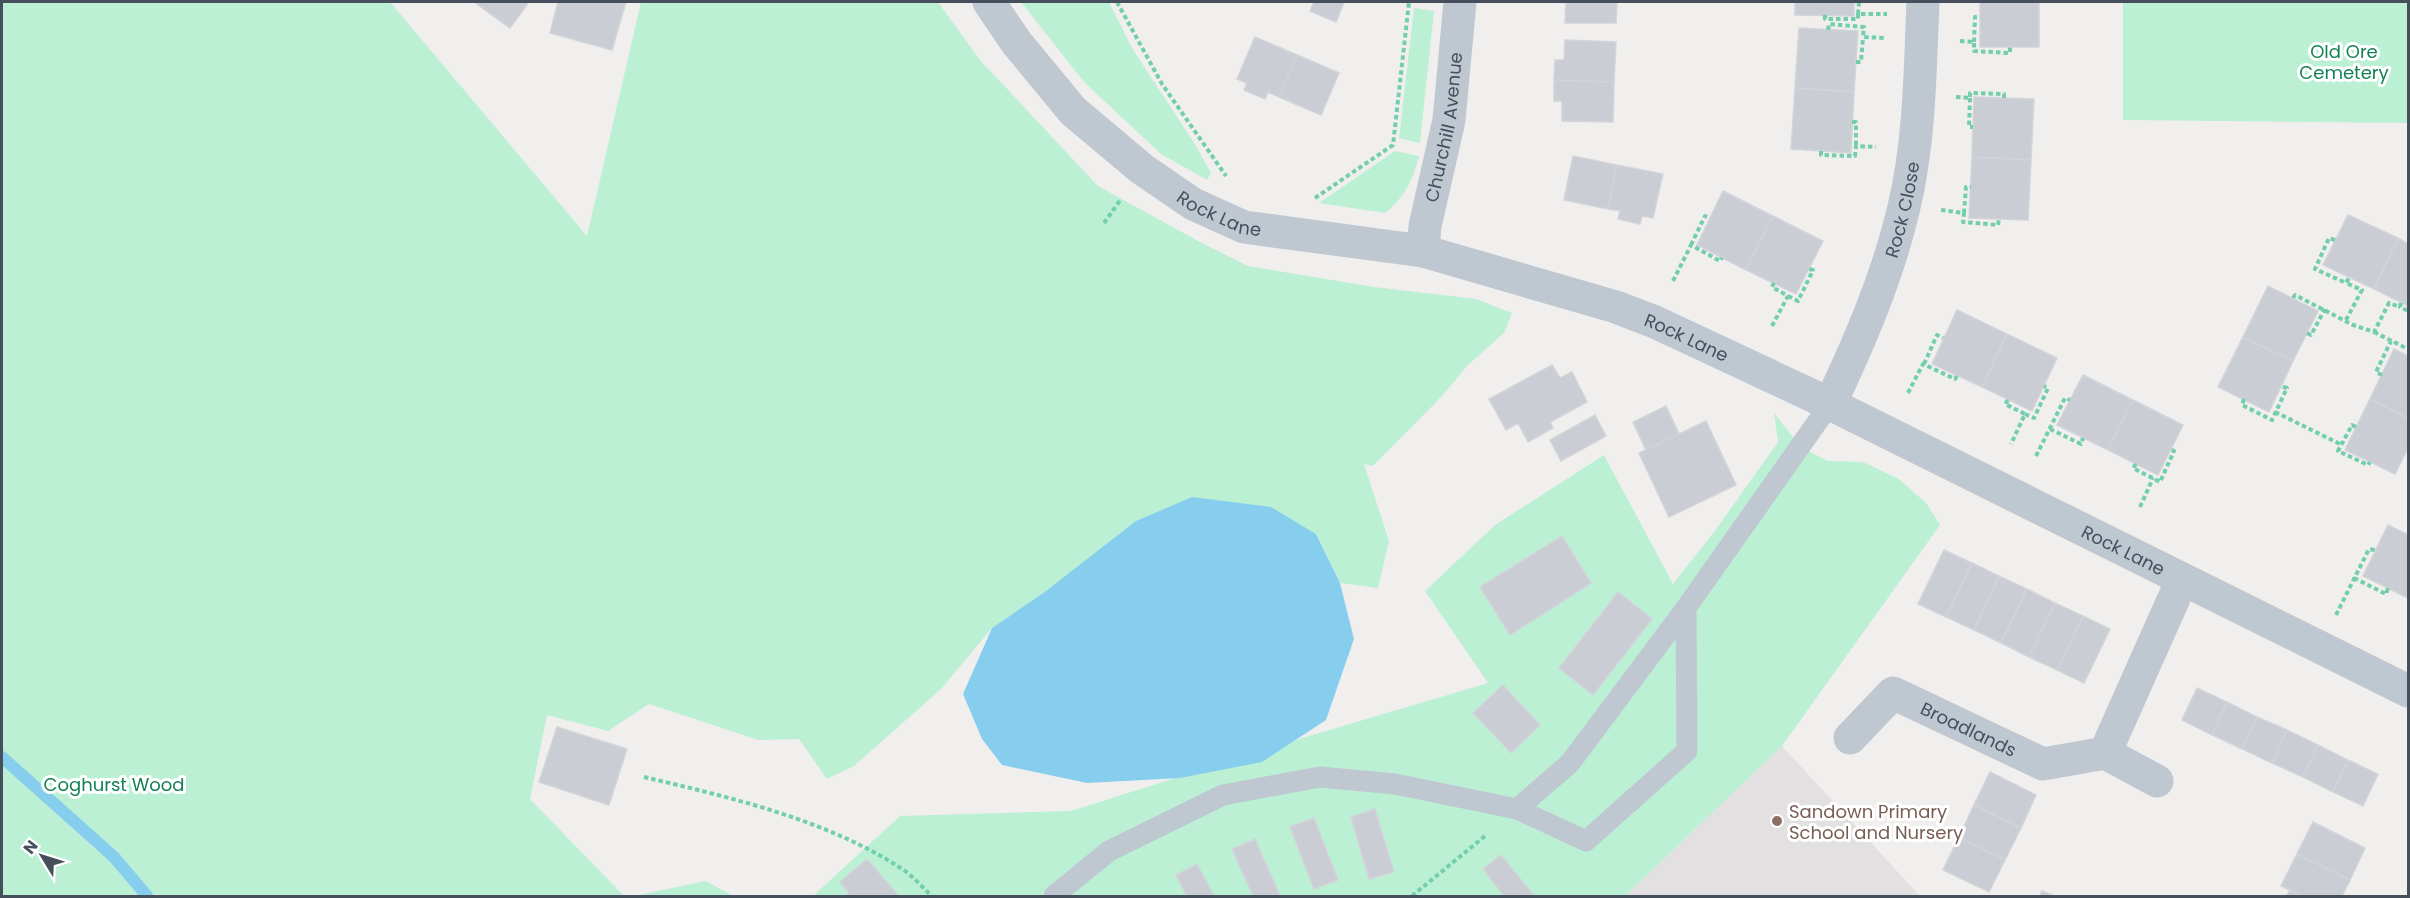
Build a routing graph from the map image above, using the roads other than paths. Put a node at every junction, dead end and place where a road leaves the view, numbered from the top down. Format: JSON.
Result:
{"nodes":[{"id":1,"x":989,"y":2,"type":"edge"},
{"id":2,"x":1460,"y":2,"type":"edge"},
{"id":3,"x":1908,"y":8,"type":"edge"},
{"id":4,"x":1423,"y":251,"type":"junction"},
{"id":5,"x":1830,"y":404,"type":"junction"},
{"id":6,"x":2182,"y":580,"type":"junction"},
{"id":7,"x":1686,"y":608,"type":"junction"},
{"id":8,"x":2409,"y":691,"type":"edge"},
{"id":9,"x":1850,"y":738,"type":"dead end"},
{"id":10,"x":2105,"y":753,"type":"junction"},
{"id":11,"x":2157,"y":781,"type":"dead end"},
{"id":12,"x":1517,"y":808,"type":"junction"},
{"id":13,"x":1054,"y":897,"type":"edge"}],
"edges":[{"from":1,"to":4,"type":"street","name":"Rock Lane"},
{"from":2,"to":4,"type":"street","name":"Churchill Avenue"},
{"from":3,"to":5,"type":"street","name":"Rock Close"},
{"from":4,"to":5,"type":"street","name":"Rock Lane"},
{"from":5,"to":6,"type":"street","name":"Rock Lane"},
{"from":5,"to":7,"type":"lane"},
{"from":6,"to":8,"type":"street","name":"Rock Lane"},
{"from":6,"to":10,"type":"street"},
{"from":7,"to":12,"type":"lane"},
{"from":7,"to":12,"type":"lane"},
{"from":9,"to":10,"type":"street","name":"Broadlands"},
{"from":10,"to":11,"type":"street"},
{"from":12,"to":13,"type":"lane"}]}
